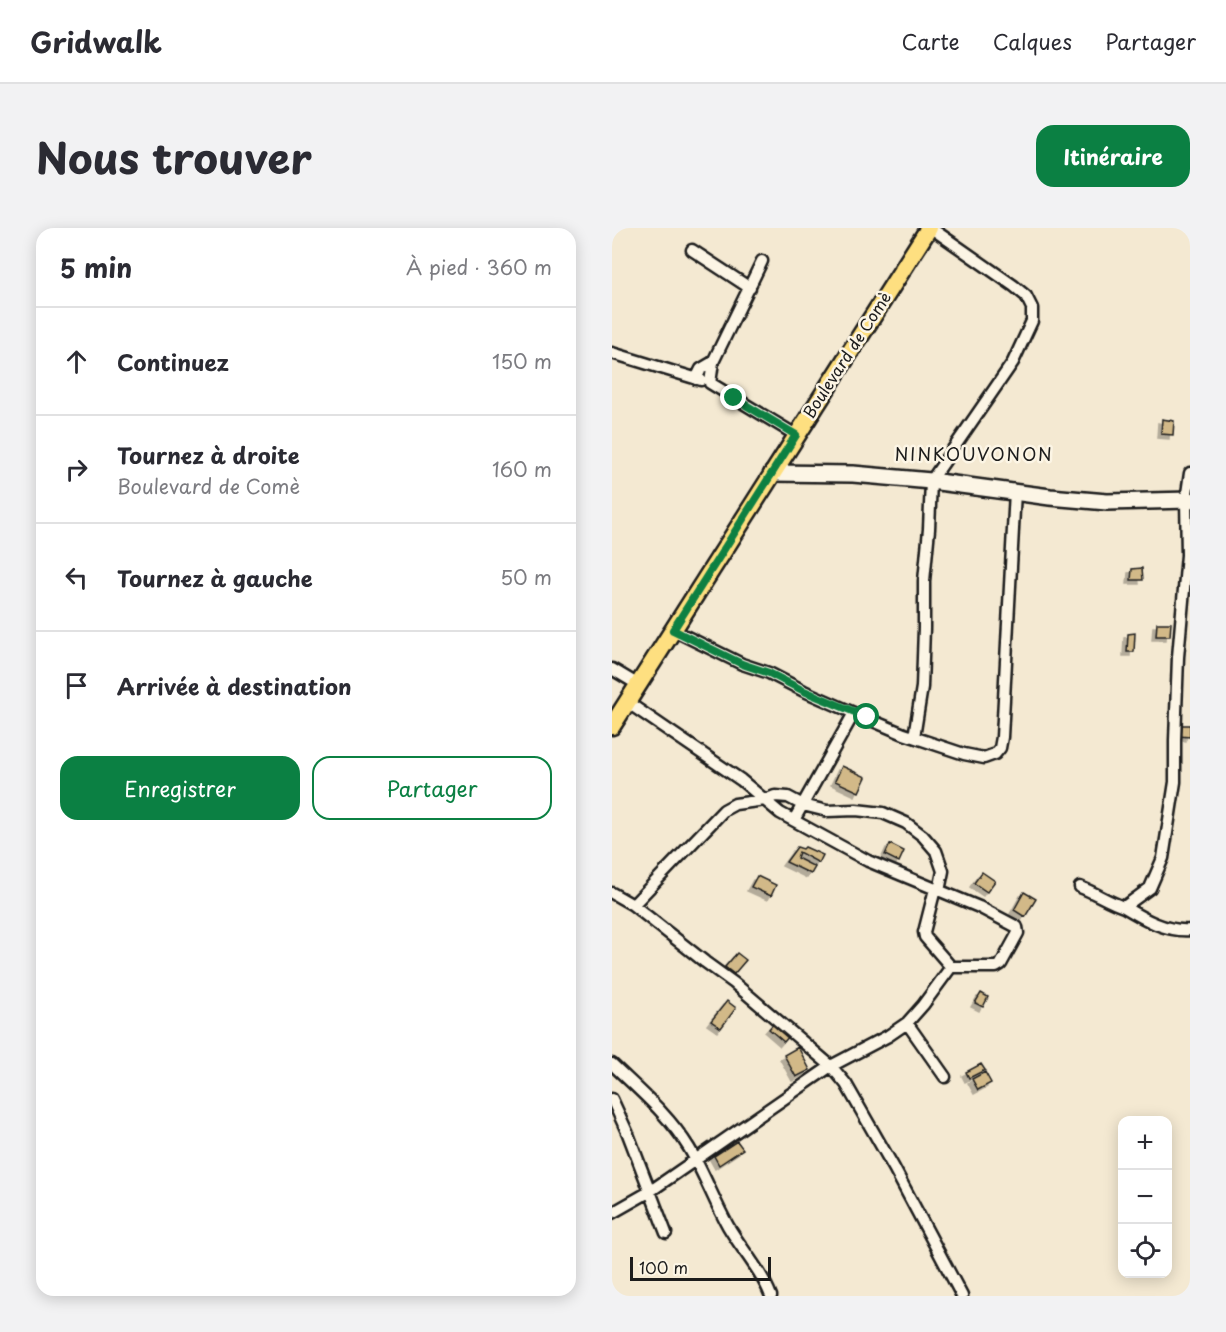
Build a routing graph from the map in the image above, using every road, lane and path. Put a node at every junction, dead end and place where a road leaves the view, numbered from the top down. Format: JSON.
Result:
{"nodes":[{"id":1,"x":930,"y":228,"type":"edge"},
{"id":2,"x":692,"y":250,"type":"dead end"},
{"id":3,"x":762,"y":261,"type":"dead end"},
{"id":4,"x":750,"y":288,"type":"junction"},
{"id":5,"x":612,"y":353,"type":"edge"},
{"id":6,"x":713,"y":362,"type":"junction"},
{"id":7,"x":696,"y":379,"type":"junction"},
{"id":8,"x":710,"y":383,"type":"junction"},
{"id":9,"x":796,"y":435,"type":"junction"},
{"id":10,"x":772,"y":473,"type":"junction"},
{"id":11,"x":1190,"y":473,"type":"edge"},
{"id":12,"x":931,"y":481,"type":"junction"},
{"id":13,"x":1015,"y":491,"type":"junction"},
{"id":14,"x":1188,"y":500,"type":"edge"},
{"id":15,"x":673,"y":630,"type":"junction"},
{"id":16,"x":612,"y":669,"type":"edge"},
{"id":17,"x":638,"y":684,"type":"junction"},
{"id":18,"x":627,"y":702,"type":"junction"},
{"id":19,"x":854,"y":712,"type":"junction"},
{"id":20,"x":612,"y":726,"type":"edge"},
{"id":21,"x":914,"y":737,"type":"junction"},
{"id":22,"x":765,"y":800,"type":"junction"},
{"id":23,"x":803,"y":805,"type":"junction"},
{"id":24,"x":794,"y":820,"type":"junction"},
{"id":25,"x":1080,"y":887,"type":"dead end"},
{"id":26,"x":937,"y":890,"type":"junction"},
{"id":27,"x":612,"y":893,"type":"edge"},
{"id":28,"x":633,"y":905,"type":"junction"},
{"id":29,"x":1124,"y":907,"type":"junction"},
{"id":30,"x":1190,"y":930,"type":"edge"},
{"id":31,"x":951,"y":967,"type":"junction"},
{"id":32,"x":908,"y":1023,"type":"junction"},
{"id":33,"x":612,"y":1064,"type":"edge"},
{"id":34,"x":831,"y":1066,"type":"junction"},
{"id":35,"x":945,"y":1077,"type":"dead end"},
{"id":36,"x":612,"y":1099,"type":"edge"},
{"id":37,"x":695,"y":1160,"type":"junction"},
{"id":38,"x":649,"y":1192,"type":"junction"},
{"id":39,"x":612,"y":1213,"type":"edge"},
{"id":40,"x":666,"y":1233,"type":"dead end"},
{"id":41,"x":771,"y":1296,"type":"edge"},
{"id":42,"x":962,"y":1296,"type":"edge"}],
"edges":[{"from":1,"to":9,"type":"main road","name":"Boulevard de Comè"},
{"from":1,"to":12,"type":"street"},
{"from":2,"to":4,"type":"street"},
{"from":3,"to":4,"type":"street"},
{"from":4,"to":6,"type":"street"},
{"from":5,"to":7,"type":"street"},
{"from":6,"to":7,"type":"street"},
{"from":6,"to":8,"type":"street"},
{"from":7,"to":8,"type":"street"},
{"from":8,"to":9,"type":"street"},
{"from":9,"to":10,"type":"main road","name":"Boulevard de Comè"},
{"from":10,"to":12,"type":"street"},
{"from":10,"to":15,"type":"main road","name":"Boulevard de Comè"},
{"from":11,"to":14,"type":"street"},
{"from":12,"to":13,"type":"street"},
{"from":12,"to":21,"type":"street"},
{"from":13,"to":14,"type":"street"},
{"from":13,"to":21,"type":"street"},
{"from":14,"to":29,"type":"street"},
{"from":15,"to":17,"type":"main road","name":"Boulevard de Comè"},
{"from":15,"to":19,"type":"street"},
{"from":16,"to":17,"type":"street"},
{"from":17,"to":18,"type":"main road","name":"Boulevard de Comè"},
{"from":18,"to":20,"type":"main road","name":"Boulevard de Comè"},
{"from":18,"to":22,"type":"street"},
{"from":19,"to":21,"type":"street"},
{"from":19,"to":23,"type":"street"},
{"from":22,"to":23,"type":"street"},
{"from":22,"to":24,"type":"street"},
{"from":22,"to":28,"type":"street"},
{"from":23,"to":24,"type":"street"},
{"from":23,"to":26,"type":"street"},
{"from":24,"to":26,"type":"street"},
{"from":25,"to":29,"type":"street"},
{"from":26,"to":31,"type":"street"},
{"from":26,"to":31,"type":"street"},
{"from":27,"to":28,"type":"street"},
{"from":28,"to":34,"type":"street"},
{"from":29,"to":30,"type":"street"},
{"from":31,"to":32,"type":"street"},
{"from":32,"to":34,"type":"street"},
{"from":32,"to":35,"type":"street"},
{"from":33,"to":37,"type":"street"},
{"from":34,"to":37,"type":"street"},
{"from":34,"to":42,"type":"street"},
{"from":36,"to":38,"type":"street"},
{"from":37,"to":38,"type":"street"},
{"from":37,"to":41,"type":"street"},
{"from":38,"to":39,"type":"street"},
{"from":38,"to":40,"type":"street"}]}
